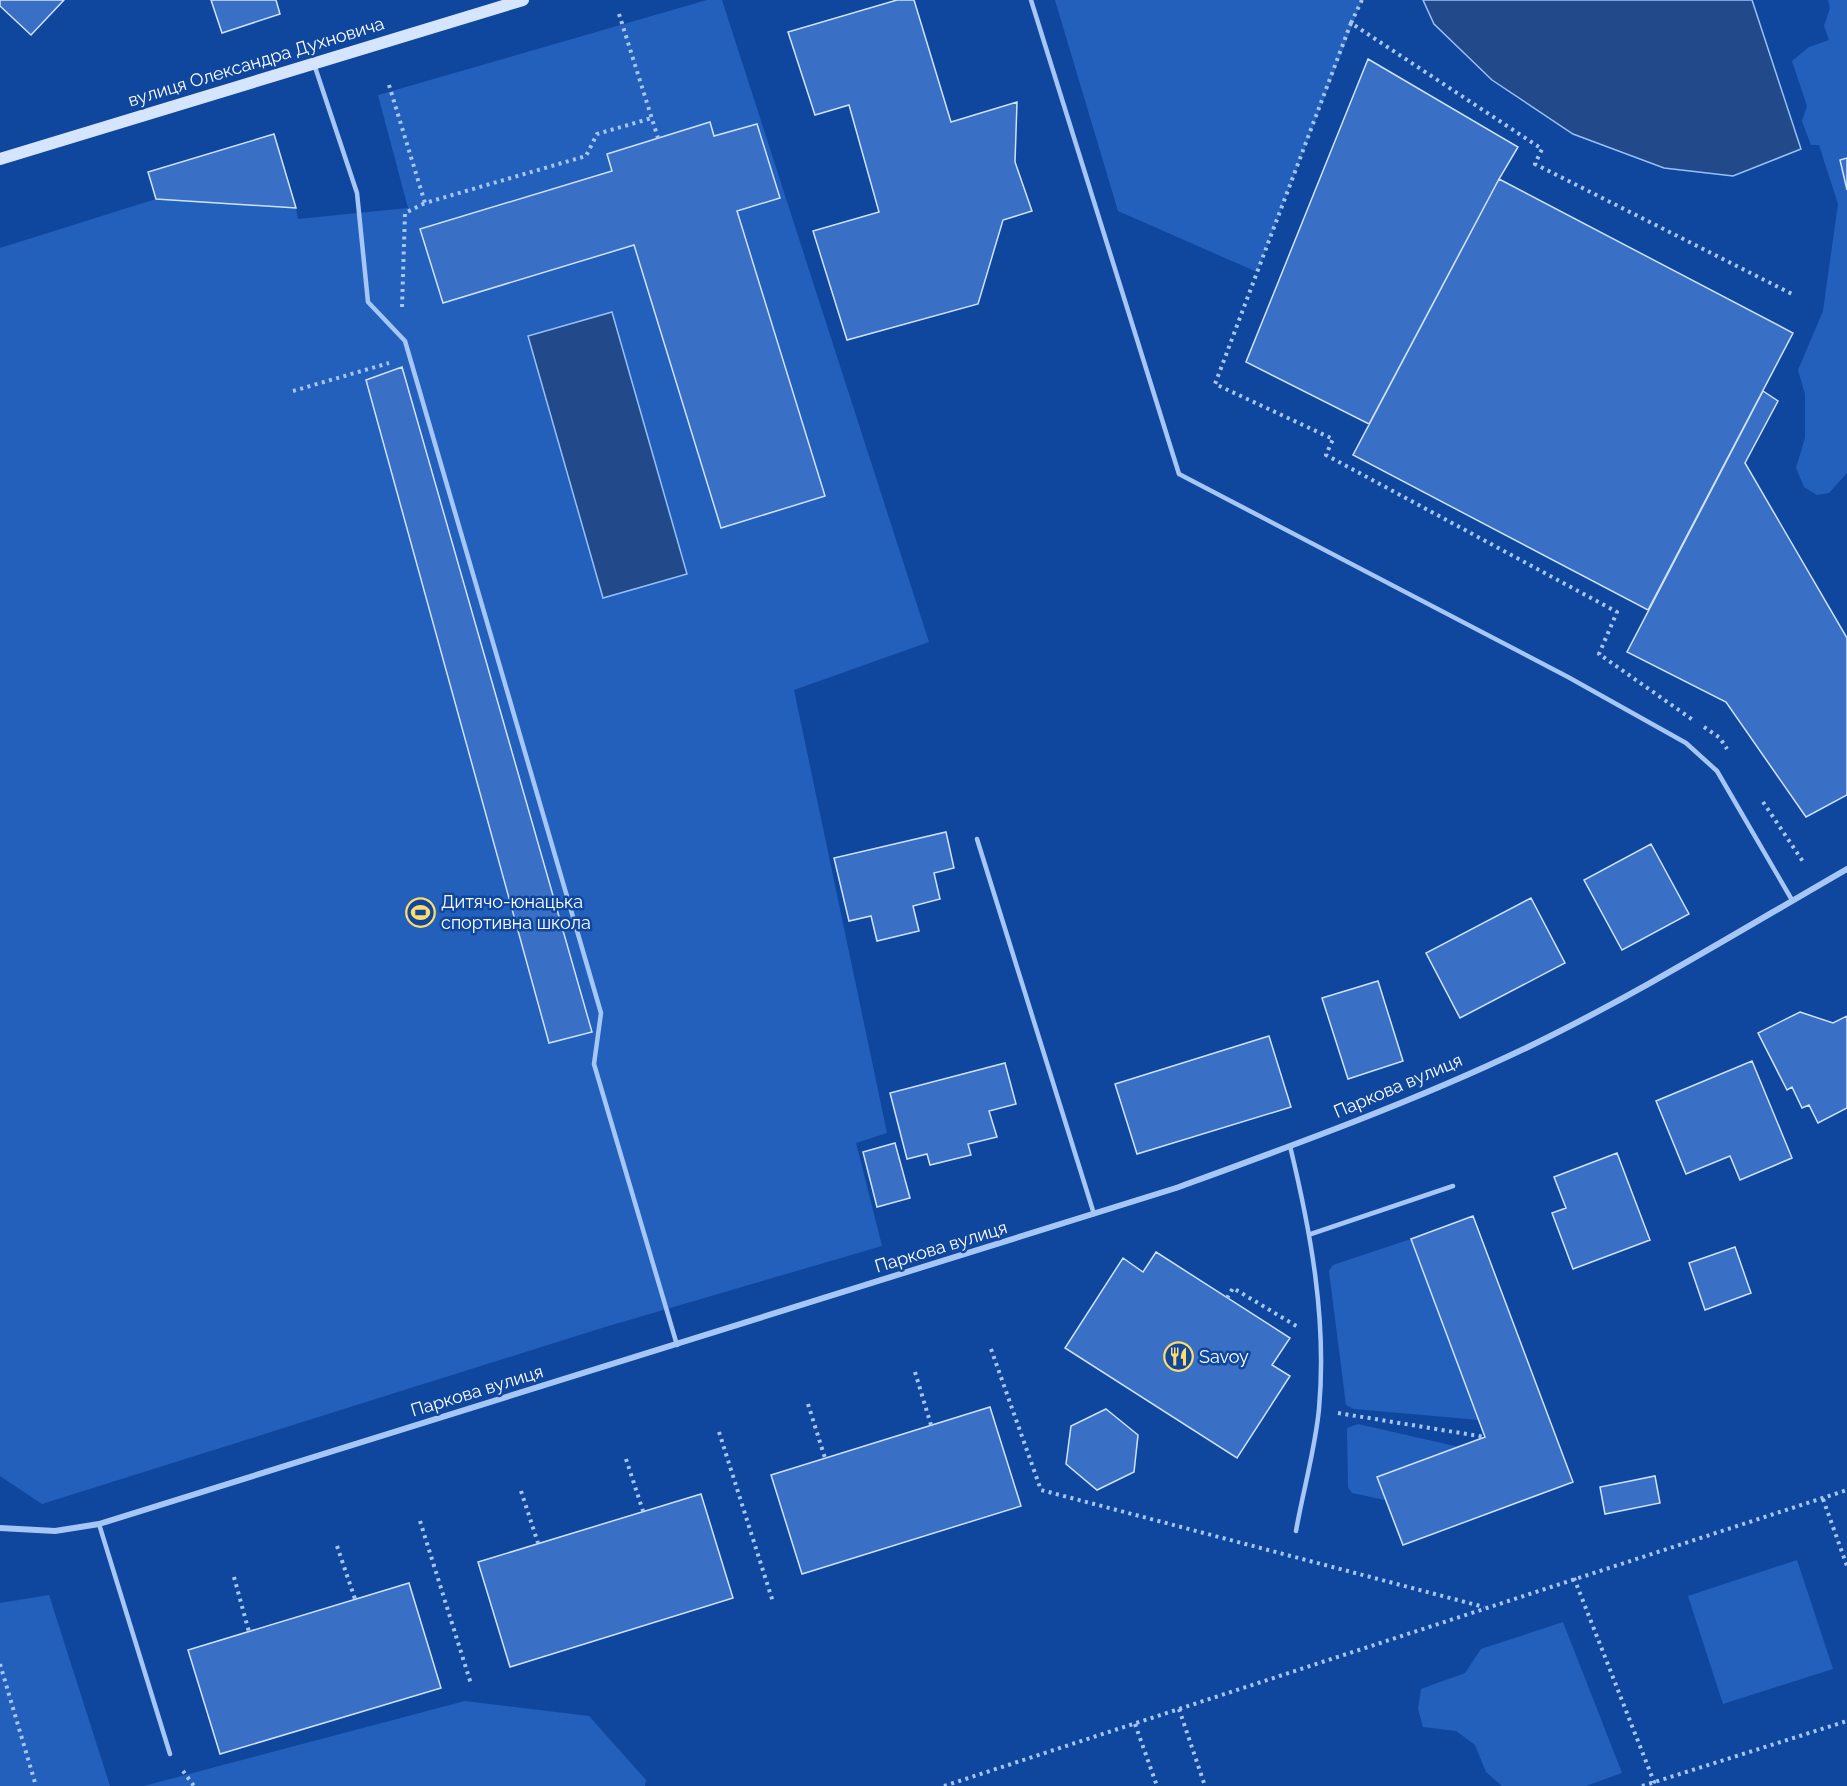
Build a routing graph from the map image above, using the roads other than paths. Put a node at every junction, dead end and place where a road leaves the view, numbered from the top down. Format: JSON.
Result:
{"nodes":[{"id":1,"x":524,"y":0,"type":"edge"},
{"id":2,"x":1031,"y":0,"type":"edge"},
{"id":3,"x":314,"y":64,"type":"junction"},
{"id":4,"x":0,"y":159,"type":"edge"},
{"id":5,"x":977,"y":838,"type":"dead end"},
{"id":6,"x":1847,"y":869,"type":"edge"},
{"id":7,"x":1792,"y":900,"type":"junction"},
{"id":8,"x":1290,"y":1146,"type":"junction"},
{"id":9,"x":1453,"y":1186,"type":"dead end"},
{"id":10,"x":1094,"y":1214,"type":"junction"},
{"id":11,"x":1311,"y":1234,"type":"junction"},
{"id":12,"x":677,"y":1345,"type":"junction"},
{"id":13,"x":99,"y":1524,"type":"junction"},
{"id":14,"x":0,"y":1528,"type":"edge"},
{"id":15,"x":1296,"y":1531,"type":"dead end"},
{"id":16,"x":170,"y":1754,"type":"dead end"}],
"edges":[{"from":1,"to":3,"type":"main road","name":"вулиця Олександра Духновича"},
{"from":2,"to":7,"type":"lane"},
{"from":3,"to":4,"type":"main road","name":"вулиця Олександра Духновича"},
{"from":3,"to":12,"type":"lane"},
{"from":5,"to":10,"type":"lane"},
{"from":6,"to":7,"type":"street","name":"Паркова вулиця"},
{"from":7,"to":8,"type":"street","name":"Паркова вулиця"},
{"from":8,"to":10,"type":"street","name":"Паркова вулиця"},
{"from":8,"to":11,"type":"lane"},
{"from":9,"to":11,"type":"lane"},
{"from":10,"to":12,"type":"street","name":"Паркова вулиця"},
{"from":11,"to":15,"type":"lane"},
{"from":12,"to":13,"type":"street","name":"Паркова вулиця"},
{"from":13,"to":14,"type":"street","name":"Паркова вулиця"},
{"from":13,"to":16,"type":"lane"}]}
